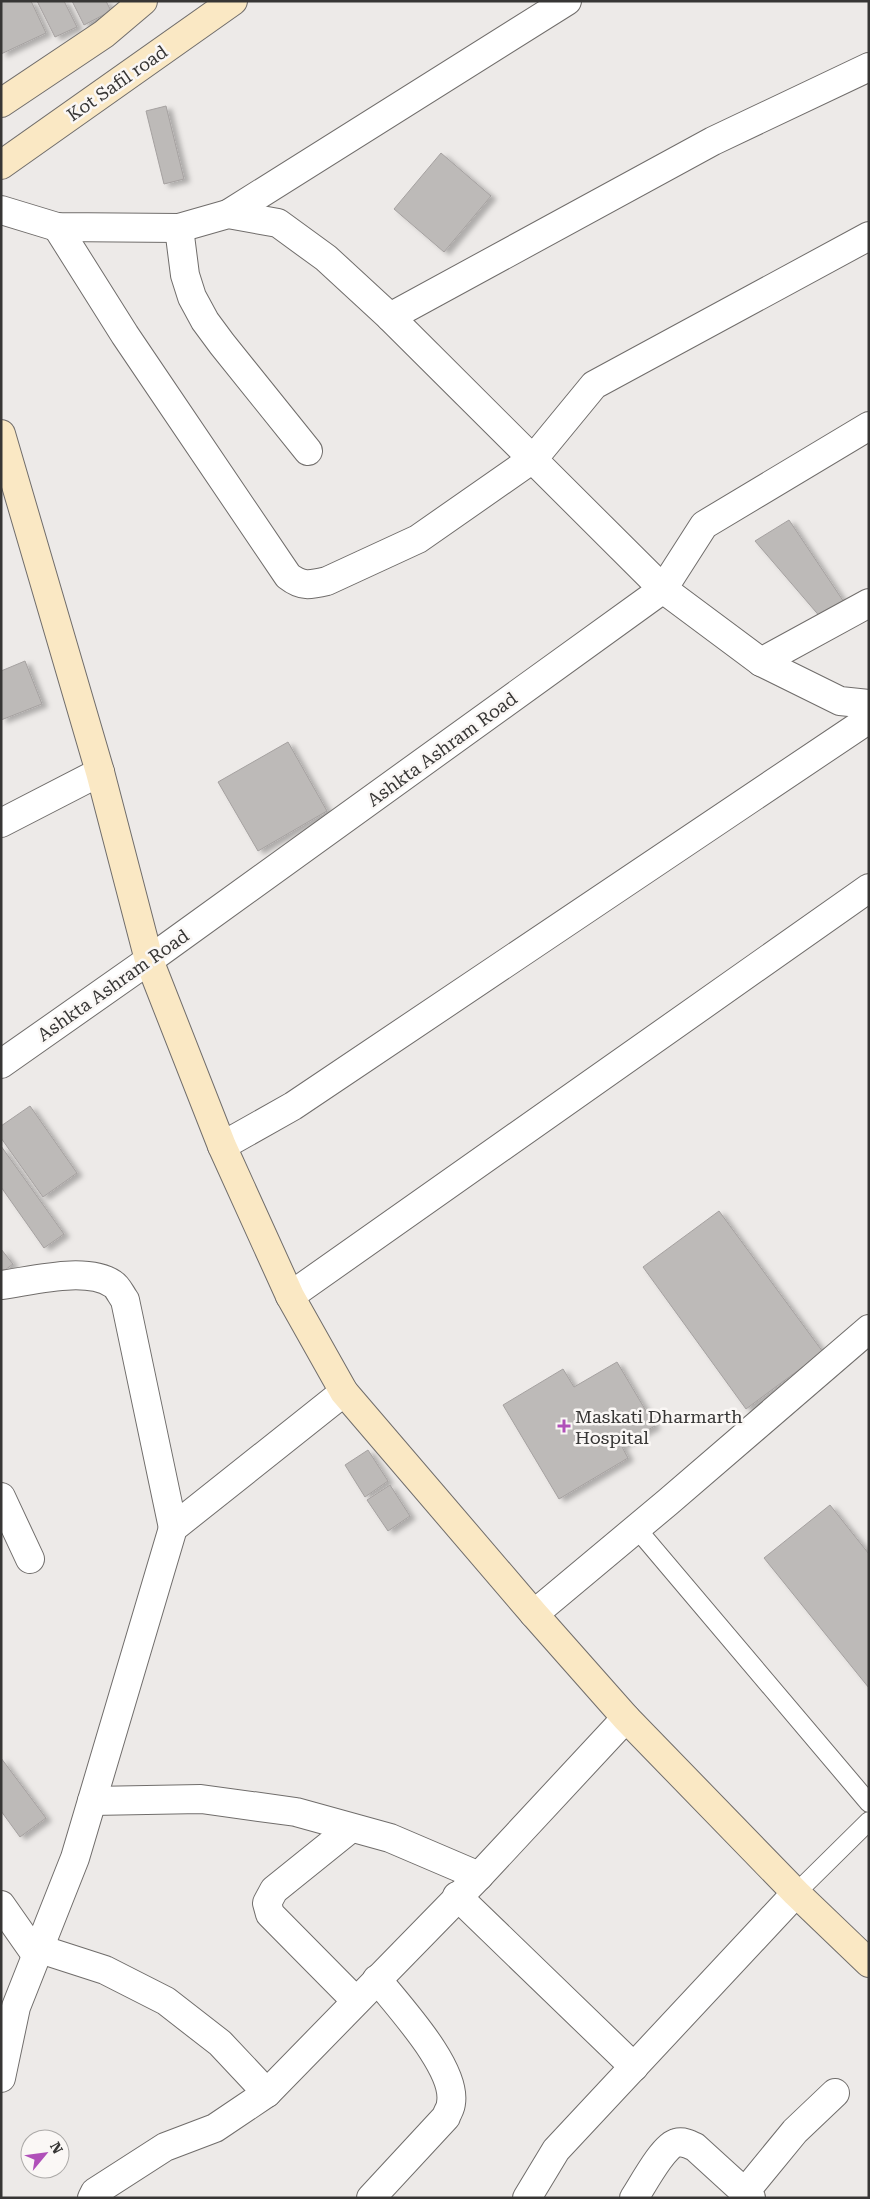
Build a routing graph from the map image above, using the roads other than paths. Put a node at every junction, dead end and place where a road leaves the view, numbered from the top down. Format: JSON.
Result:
{"nodes":[{"id":1,"x":143,"y":1,"type":"edge"},
{"id":2,"x":233,"y":1,"type":"edge"},
{"id":3,"x":567,"y":1,"type":"edge"},
{"id":4,"x":869,"y":67,"type":"edge"},
{"id":5,"x":1,"y":103,"type":"edge"},
{"id":6,"x":1,"y":165,"type":"edge"},
{"id":7,"x":1,"y":210,"type":"edge"},
{"id":8,"x":228,"y":214,"type":"junction"},
{"id":9,"x":58,"y":227,"type":"junction"},
{"id":10,"x":179,"y":228,"type":"junction"},
{"id":11,"x":869,"y":236,"type":"edge"},
{"id":12,"x":390,"y":317,"type":"junction"},
{"id":13,"x":869,"y":426,"type":"edge"},
{"id":14,"x":1,"y":434,"type":"edge"},
{"id":15,"x":308,"y":451,"type":"dead end"},
{"id":16,"x":534,"y":458,"type":"junction"},
{"id":17,"x":663,"y":589,"type":"junction"},
{"id":18,"x":869,"y":603,"type":"edge"},
{"id":19,"x":761,"y":662,"type":"junction"},
{"id":20,"x":869,"y":704,"type":"edge"},
{"id":21,"x":869,"y":719,"type":"edge"},
{"id":22,"x":100,"y":772,"type":"junction"},
{"id":23,"x":1,"y":823,"type":"edge"},
{"id":24,"x":869,"y":888,"type":"edge"},
{"id":25,"x":149,"y":960,"type":"junction"},
{"id":26,"x":1,"y":1064,"type":"edge"},
{"id":27,"x":222,"y":1146,"type":"junction"},
{"id":28,"x":1,"y":1285,"type":"edge"},
{"id":29,"x":290,"y":1296,"type":"junction"},
{"id":30,"x":869,"y":1329,"type":"edge"},
{"id":31,"x":344,"y":1392,"type":"junction"},
{"id":32,"x":1,"y":1497,"type":"edge"},
{"id":33,"x":173,"y":1528,"type":"junction"},
{"id":34,"x":637,"y":1529,"type":"junction"},
{"id":35,"x":30,"y":1559,"type":"dead end"},
{"id":36,"x":534,"y":1614,"type":"junction"},
{"id":37,"x":626,"y":1718,"type":"junction"},
{"id":38,"x":92,"y":1801,"type":"junction"},
{"id":39,"x":869,"y":1803,"type":"edge"},
{"id":40,"x":869,"y":1821,"type":"edge"},
{"id":41,"x":351,"y":1828,"type":"junction"},
{"id":42,"x":479,"y":1876,"type":"junction"},
{"id":43,"x":796,"y":1893,"type":"junction"},
{"id":44,"x":457,"y":1896,"type":"junction"},
{"id":45,"x":1,"y":1905,"type":"edge"},
{"id":46,"x":38,"y":1952,"type":"junction"},
{"id":47,"x":869,"y":1963,"type":"edge"},
{"id":48,"x":377,"y":1979,"type":"junction"},
{"id":49,"x":356,"y":2001,"type":"junction"},
{"id":50,"x":9,"y":2011,"type":"edge"},
{"id":51,"x":634,"y":2067,"type":"junction"},
{"id":52,"x":1,"y":2078,"type":"edge"},
{"id":53,"x":267,"y":2093,"type":"junction"},
{"id":54,"x":835,"y":2093,"type":"dead end"},
{"id":55,"x":749,"y":2196,"type":"edge"},
{"id":56,"x":92,"y":2198,"type":"edge"},
{"id":57,"x":371,"y":2198,"type":"edge"},
{"id":58,"x":527,"y":2198,"type":"edge"},
{"id":59,"x":634,"y":2198,"type":"edge"}],
"edges":[{"from":1,"to":5,"type":"main road"},
{"from":2,"to":6,"type":"main road","name":"Kot Safil road"},
{"from":3,"to":8,"type":"street"},
{"from":4,"to":12,"type":"street"},
{"from":7,"to":9,"type":"street"},
{"from":8,"to":10,"type":"street"},
{"from":8,"to":12,"type":"street"},
{"from":9,"to":10,"type":"street"},
{"from":9,"to":16,"type":"street"},
{"from":10,"to":15,"type":"street"},
{"from":11,"to":16,"type":"street"},
{"from":12,"to":16,"type":"street"},
{"from":13,"to":17,"type":"street","name":"Ashkta Ashram Road"},
{"from":14,"to":22,"type":"main road"},
{"from":16,"to":17,"type":"street"},
{"from":17,"to":19,"type":"street"},
{"from":17,"to":25,"type":"street","name":"Ashkta Ashram Road"},
{"from":18,"to":19,"type":"street"},
{"from":19,"to":20,"type":"street"},
{"from":21,"to":27,"type":"street"},
{"from":22,"to":23,"type":"street"},
{"from":22,"to":25,"type":"main road"},
{"from":24,"to":29,"type":"street"},
{"from":25,"to":26,"type":"street","name":"Ashkta Ashram Road"},
{"from":25,"to":27,"type":"main road"},
{"from":27,"to":29,"type":"main road"},
{"from":28,"to":33,"type":"street"},
{"from":29,"to":31,"type":"main road"},
{"from":30,"to":34,"type":"street"},
{"from":31,"to":33,"type":"street"},
{"from":31,"to":36,"type":"main road"},
{"from":32,"to":35,"type":"street"},
{"from":33,"to":38,"type":"street"},
{"from":34,"to":36,"type":"street"},
{"from":34,"to":39,"type":"lane"},
{"from":36,"to":37,"type":"main road"},
{"from":37,"to":42,"type":"street"},
{"from":37,"to":43,"type":"main road"},
{"from":38,"to":41,"type":"street"},
{"from":38,"to":46,"type":"street"},
{"from":40,"to":43,"type":"lane"},
{"from":41,"to":42,"type":"street"},
{"from":41,"to":49,"type":"street"},
{"from":42,"to":44,"type":"street"},
{"from":43,"to":47,"type":"main road"},
{"from":43,"to":51,"type":"street"},
{"from":44,"to":48,"type":"street"},
{"from":44,"to":51,"type":"street"},
{"from":45,"to":46,"type":"street"},
{"from":46,"to":50,"type":"street"},
{"from":46,"to":53,"type":"street"},
{"from":48,"to":49,"type":"street"},
{"from":48,"to":57,"type":"street"},
{"from":49,"to":53,"type":"street"},
{"from":50,"to":52,"type":"street"},
{"from":51,"to":58,"type":"street"},
{"from":53,"to":56,"type":"street"},
{"from":54,"to":55,"type":"street"},
{"from":55,"to":59,"type":"street"}]}
